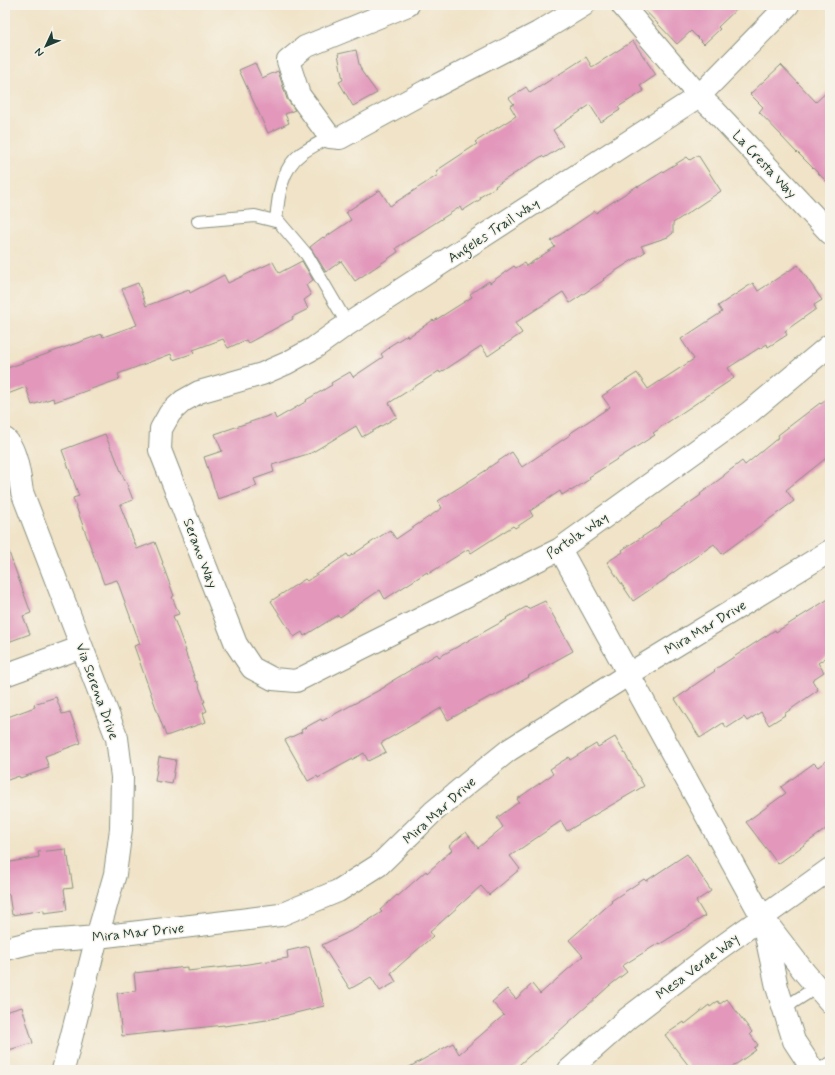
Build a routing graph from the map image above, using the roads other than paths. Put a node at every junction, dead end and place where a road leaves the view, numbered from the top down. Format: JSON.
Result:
{"nodes":[{"id":1,"x":408,"y":5,"type":"edge"},
{"id":2,"x":584,"y":5,"type":"edge"},
{"id":3,"x":622,"y":5,"type":"edge"},
{"id":4,"x":788,"y":5,"type":"edge"},
{"id":5,"x":699,"y":96,"type":"junction"},
{"id":6,"x":330,"y":137,"type":"junction"},
{"id":7,"x":198,"y":221,"type":"dead end"},
{"id":8,"x":276,"y":221,"type":"junction"},
{"id":9,"x":830,"y":233,"type":"edge"},
{"id":10,"x":348,"y":325,"type":"junction"},
{"id":11,"x":830,"y":345,"type":"edge"},
{"id":12,"x":170,"y":413,"type":"joint"},
{"id":13,"x":5,"y":438,"type":"edge"},
{"id":14,"x":560,"y":549,"type":"junction"},
{"id":15,"x":830,"y":551,"type":"edge"},
{"id":16,"x":82,"y":647,"type":"junction"},
{"id":17,"x":5,"y":674,"type":"edge"},
{"id":18,"x":629,"y":674,"type":"junction"},
{"id":19,"x":273,"y":679,"type":"joint"},
{"id":20,"x":830,"y":870,"type":"edge"},
{"id":21,"x":762,"y":917,"type":"junction"},
{"id":22,"x":97,"y":937,"type":"junction"},
{"id":23,"x":5,"y":949,"type":"edge"},
{"id":24,"x":824,"y":995,"type":"edge"},
{"id":25,"x":784,"y":1008,"type":"junction"},
{"id":26,"x":63,"y":1070,"type":"edge"},
{"id":27,"x":569,"y":1070,"type":"edge"},
{"id":28,"x":812,"y":1070,"type":"edge"}],
"edges":[{"from":1,"to":6,"type":"street"},
{"from":2,"to":6,"type":"street"},
{"from":3,"to":5,"type":"street","name":"La Cresta Way"},
{"from":4,"to":5,"type":"street","name":"Angeles Trail Way"},
{"from":5,"to":9,"type":"street","name":"La Cresta Way"},
{"from":5,"to":10,"type":"street","name":"Angeles Trail Way"},
{"from":6,"to":8,"type":"lane"},
{"from":7,"to":8,"type":"lane"},
{"from":8,"to":10,"type":"lane"},
{"from":10,"to":12,"type":"street","name":"Angeles Trail Way"},
{"from":11,"to":14,"type":"street","name":"Portola Way"},
{"from":12,"to":19,"type":"street","name":"Serano Way"},
{"from":13,"to":16,"type":"street","name":"Via Serena Drive"},
{"from":14,"to":18,"type":"street"},
{"from":14,"to":19,"type":"street","name":"Portola Way"},
{"from":15,"to":18,"type":"street","name":"Mira Mar Drive"},
{"from":16,"to":17,"type":"street"},
{"from":16,"to":22,"type":"street","name":"Via Serena Drive"},
{"from":18,"to":21,"type":"street"},
{"from":18,"to":22,"type":"street","name":"Mira Mar Drive"},
{"from":20,"to":21,"type":"street","name":"Mesa Verde Way"},
{"from":21,"to":24,"type":"street"},
{"from":21,"to":25,"type":"street"},
{"from":21,"to":27,"type":"street","name":"Mesa Verde Way"},
{"from":22,"to":23,"type":"street","name":"Mira Mar Drive"},
{"from":22,"to":26,"type":"street","name":"Via Serena Drive"},
{"from":24,"to":25,"type":"lane"},
{"from":25,"to":28,"type":"street"}]}
